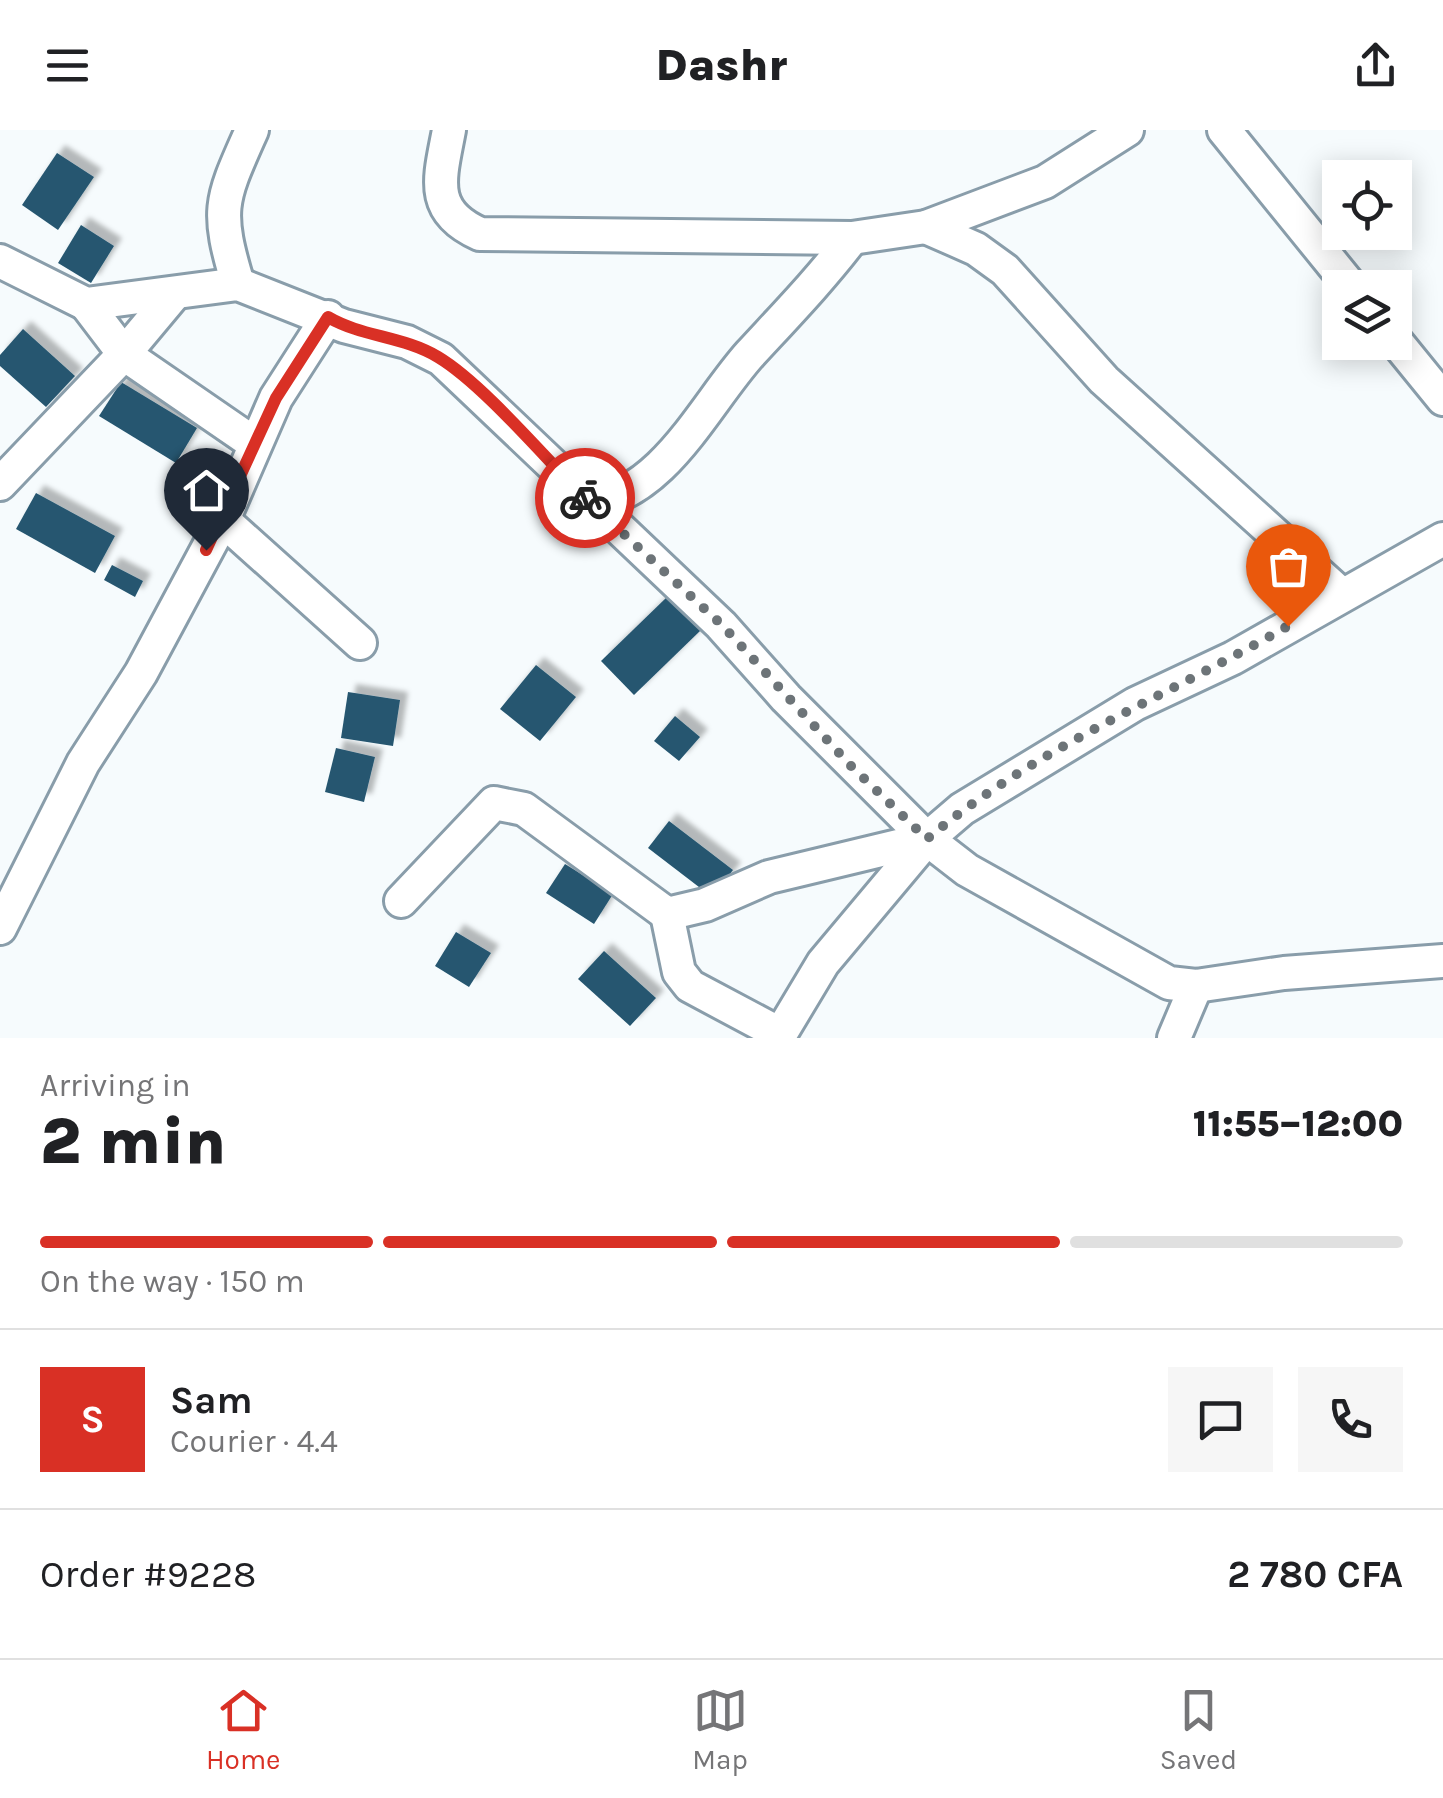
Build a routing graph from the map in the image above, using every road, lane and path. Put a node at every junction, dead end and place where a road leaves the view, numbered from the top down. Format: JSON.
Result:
{"nodes":[{"id":1,"x":252,"y":130,"type":"edge"},
{"id":2,"x":449,"y":130,"type":"edge"},
{"id":3,"x":1224,"y":130,"type":"edge"},
{"id":4,"x":1111,"y":135,"type":"edge"},
{"id":5,"x":926,"y":228,"type":"junction"},
{"id":6,"x":852,"y":238,"type":"junction"},
{"id":7,"x":0,"y":260,"type":"edge"},
{"id":8,"x":1337,"y":270,"type":"edge"},
{"id":9,"x":238,"y":284,"type":"junction"},
{"id":10,"x":174,"y":293,"type":"junction"},
{"id":11,"x":86,"y":304,"type":"junction"},
{"id":12,"x":328,"y":317,"type":"junction"},
{"id":13,"x":124,"y":354,"type":"junction"},
{"id":14,"x":1411,"y":360,"type":"edge"},
{"id":15,"x":1443,"y":400,"type":"edge"},
{"id":16,"x":255,"y":444,"type":"junction"},
{"id":17,"x":0,"y":484,"type":"edge"},
{"id":18,"x":590,"y":503,"type":"junction"},
{"id":19,"x":223,"y":520,"type":"junction"},
{"id":20,"x":1443,"y":540,"type":"edge"},
{"id":21,"x":1342,"y":595,"type":"junction"},
{"id":22,"x":360,"y":643,"type":"dead end"},
{"id":23,"x":927,"y":839,"type":"junction"},
{"id":24,"x":401,"y":901,"type":"dead end"},
{"id":25,"x":667,"y":914,"type":"junction"},
{"id":26,"x":0,"y":928,"type":"edge"},
{"id":27,"x":1443,"y":961,"type":"edge"},
{"id":28,"x":1196,"y":986,"type":"junction"},
{"id":29,"x":779,"y":1036,"type":"edge"},
{"id":30,"x":1174,"y":1038,"type":"edge"}],
"edges":[{"from":1,"to":9,"type":"street"},
{"from":2,"to":6,"type":"street"},
{"from":3,"to":8,"type":"street"},
{"from":4,"to":5,"type":"street"},
{"from":5,"to":6,"type":"street"},
{"from":5,"to":21,"type":"street"},
{"from":6,"to":18,"type":"street"},
{"from":7,"to":11,"type":"street"},
{"from":9,"to":10,"type":"street"},
{"from":9,"to":12,"type":"street"},
{"from":10,"to":11,"type":"street"},
{"from":10,"to":13,"type":"street"},
{"from":11,"to":13,"type":"street"},
{"from":12,"to":16,"type":"street"},
{"from":12,"to":18,"type":"street"},
{"from":13,"to":16,"type":"street"},
{"from":13,"to":17,"type":"street"},
{"from":14,"to":15,"type":"street"},
{"from":16,"to":19,"type":"street"},
{"from":18,"to":23,"type":"street"},
{"from":19,"to":22,"type":"street"},
{"from":19,"to":26,"type":"street"},
{"from":20,"to":21,"type":"street"},
{"from":21,"to":23,"type":"street"},
{"from":23,"to":25,"type":"street"},
{"from":23,"to":28,"type":"street"},
{"from":23,"to":29,"type":"street"},
{"from":24,"to":25,"type":"street"},
{"from":25,"to":29,"type":"street"},
{"from":27,"to":28,"type":"street"},
{"from":28,"to":30,"type":"street"}]}
